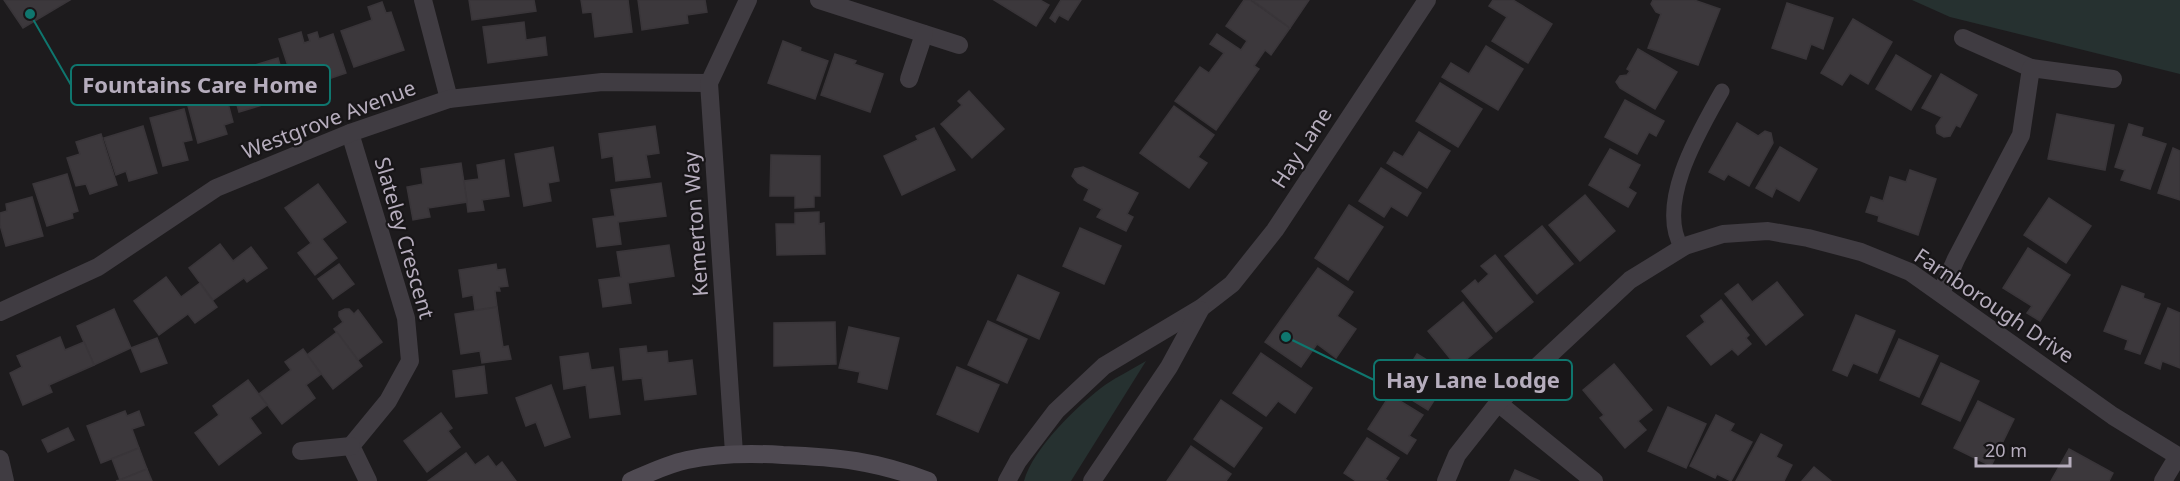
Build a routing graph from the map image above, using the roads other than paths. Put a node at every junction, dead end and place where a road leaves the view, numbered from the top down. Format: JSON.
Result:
{"nodes":[{"id":1,"x":423,"y":0,"type":"edge"},
{"id":2,"x":747,"y":0,"type":"edge"},
{"id":3,"x":819,"y":0,"type":"edge"},
{"id":4,"x":1427,"y":0,"type":"edge"},
{"id":5,"x":924,"y":34,"type":"junction"},
{"id":6,"x":1963,"y":38,"type":"dead end"},
{"id":7,"x":959,"y":45,"type":"dead end"},
{"id":8,"x":2031,"y":68,"type":"junction"},
{"id":9,"x":909,"y":79,"type":"dead end"},
{"id":10,"x":2113,"y":79,"type":"dead end"},
{"id":11,"x":709,"y":83,"type":"junction"},
{"id":12,"x":1722,"y":91,"type":"dead end"},
{"id":13,"x":449,"y":99,"type":"junction"},
{"id":14,"x":350,"y":133,"type":"junction"},
{"id":15,"x":1682,"y":248,"type":"junction"},
{"id":16,"x":1941,"y":293,"type":"junction"},
{"id":17,"x":1201,"y":308,"type":"junction"},
{"id":18,"x":0,"y":312,"type":"edge"},
{"id":19,"x":1498,"y":404,"type":"junction"},
{"id":20,"x":351,"y":446,"type":"junction"},
{"id":21,"x":301,"y":451,"type":"dead end"},
{"id":22,"x":734,"y":453,"type":"junction"},
{"id":23,"x":2179,"y":455,"type":"edge"},
{"id":24,"x":0,"y":459,"type":"edge"},
{"id":25,"x":5,"y":481,"type":"edge"},
{"id":26,"x":368,"y":481,"type":"edge"},
{"id":27,"x":631,"y":481,"type":"edge"},
{"id":28,"x":928,"y":481,"type":"edge"},
{"id":29,"x":1007,"y":481,"type":"edge"},
{"id":30,"x":1092,"y":481,"type":"edge"},
{"id":31,"x":1446,"y":481,"type":"edge"},
{"id":32,"x":1594,"y":481,"type":"edge"},
{"id":33,"x":2163,"y":481,"type":"edge"}],
"edges":[{"from":1,"to":13,"type":"street"},
{"from":2,"to":11,"type":"street","name":"Kemerton Way"},
{"from":3,"to":5,"type":"street"},
{"from":4,"to":17,"type":"street","name":"Hay Lane"},
{"from":5,"to":7,"type":"street"},
{"from":5,"to":9,"type":"street"},
{"from":6,"to":8,"type":"street"},
{"from":8,"to":10,"type":"street"},
{"from":8,"to":16,"type":"street"},
{"from":11,"to":13,"type":"street","name":"Westgrove Avenue"},
{"from":11,"to":22,"type":"street","name":"Kemerton Way"},
{"from":12,"to":15,"type":"lane"},
{"from":13,"to":14,"type":"street","name":"Westgrove Avenue"},
{"from":14,"to":18,"type":"street","name":"Westgrove Avenue"},
{"from":14,"to":20,"type":"street","name":"Slateley Crescent"},
{"from":15,"to":16,"type":"street","name":"Farnborough Drive"},
{"from":15,"to":19,"type":"street","name":"Farnborough Drive"},
{"from":16,"to":23,"type":"street","name":"Farnborough Drive"},
{"from":17,"to":29,"type":"street","name":"Hay Lane"},
{"from":17,"to":30,"type":"street","name":"Hay Lane"},
{"from":19,"to":31,"type":"street","name":"Farnborough Drive"},
{"from":19,"to":32,"type":"street"},
{"from":20,"to":21,"type":"street"},
{"from":20,"to":26,"type":"street"},
{"from":22,"to":27,"type":"street"},
{"from":22,"to":28,"type":"street"},
{"from":23,"to":33,"type":"street","name":"Farnborough Drive"},
{"from":24,"to":25,"type":"street"}]}
